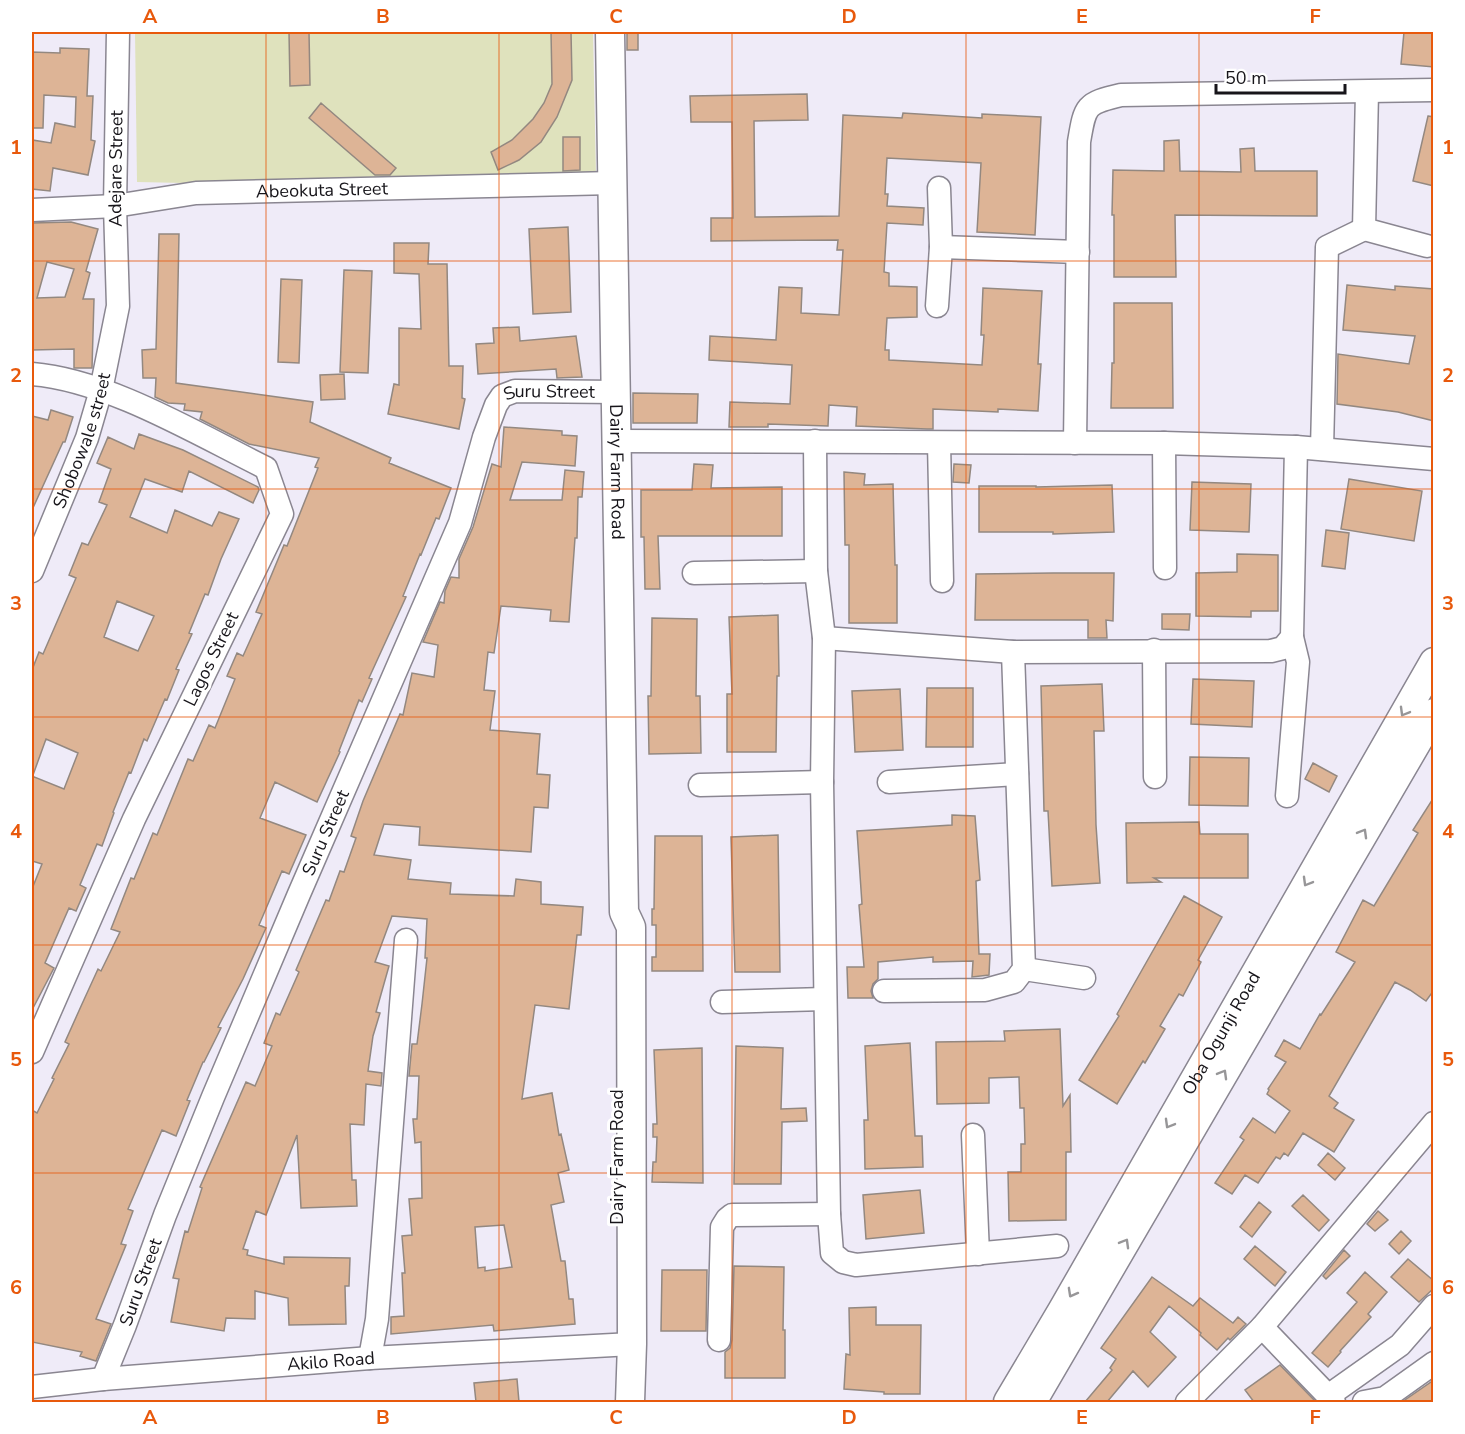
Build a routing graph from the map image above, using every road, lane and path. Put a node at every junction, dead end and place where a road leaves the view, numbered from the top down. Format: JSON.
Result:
{"nodes":[{"id":1,"x":118,"y":32,"type":"edge"},
{"id":2,"x":610,"y":32,"type":"edge"},
{"id":3,"x":1434,"y":90,"type":"edge"},
{"id":4,"x":1367,"y":92,"type":"junction"},
{"id":5,"x":613,"y":183,"type":"junction"},
{"id":6,"x":939,"y":188,"type":"dead end"},
{"id":7,"x":116,"y":206,"type":"junction"},
{"id":8,"x":32,"y":210,"type":"edge"},
{"id":9,"x":1364,"y":230,"type":"junction"},
{"id":10,"x":1427,"y":246,"type":"dead end"},
{"id":11,"x":940,"y":247,"type":"junction"},
{"id":12,"x":1078,"y":252,"type":"junction"},
{"id":13,"x":118,"y":306,"type":"joint"},
{"id":14,"x":937,"y":306,"type":"dead end"},
{"id":15,"x":32,"y":375,"type":"edge"},
{"id":16,"x":101,"y":390,"type":"junction"},
{"id":17,"x":617,"y":392,"type":"junction"},
{"id":18,"x":618,"y":441,"type":"junction"},
{"id":19,"x":815,"y":441,"type":"junction"},
{"id":20,"x":939,"y":443,"type":"junction"},
{"id":21,"x":1075,"y":443,"type":"junction"},
{"id":22,"x":1164,"y":443,"type":"junction"},
{"id":23,"x":1296,"y":447,"type":"junction"},
{"id":24,"x":1322,"y":449,"type":"junction"},
{"id":25,"x":1434,"y":459,"type":"edge"},
{"id":26,"x":1165,"y":568,"type":"dead end"},
{"id":27,"x":32,"y":571,"type":"edge"},
{"id":28,"x":816,"y":571,"type":"junction"},
{"id":29,"x":694,"y":573,"type":"dead end"},
{"id":30,"x":942,"y":582,"type":"dead end"},
{"id":31,"x":1292,"y":637,"type":"junction"},
{"id":32,"x":824,"y":638,"type":"junction"},
{"id":33,"x":1154,"y":650,"type":"junction"},
{"id":34,"x":1013,"y":652,"type":"junction"},
{"id":35,"x":1434,"y":662,"type":"edge"},
{"id":36,"x":1434,"y":713,"type":"edge"},
{"id":37,"x":1017,"y":774,"type":"junction"},
{"id":38,"x":1155,"y":777,"type":"dead end"},
{"id":39,"x":822,"y":782,"type":"junction"},
{"id":40,"x":889,"y":782,"type":"dead end"},
{"id":41,"x":700,"y":784,"type":"dead end"},
{"id":42,"x":1287,"y":796,"type":"dead end"},
{"id":43,"x":406,"y":940,"type":"dead end"},
{"id":44,"x":1024,"y":969,"type":"junction"},
{"id":45,"x":1084,"y":978,"type":"dead end"},
{"id":46,"x":884,"y":991,"type":"dead end"},
{"id":47,"x":825,"y":999,"type":"junction"},
{"id":48,"x":722,"y":1002,"type":"dead end"},
{"id":49,"x":32,"y":1052,"type":"edge"},
{"id":50,"x":1434,"y":1123,"type":"edge"},
{"id":51,"x":973,"y":1136,"type":"dead end"},
{"id":52,"x":829,"y":1214,"type":"junction"},
{"id":53,"x":1057,"y":1246,"type":"dead end"},
{"id":54,"x":978,"y":1254,"type":"junction"},
{"id":55,"x":1099,"y":1267,"type":"junction"},
{"id":56,"x":1434,"y":1305,"type":"edge"},
{"id":57,"x":1262,"y":1327,"type":"junction"},
{"id":58,"x":719,"y":1340,"type":"dead end"},
{"id":59,"x":624,"y":1345,"type":"junction"},
{"id":60,"x":370,"y":1358,"type":"junction"},
{"id":61,"x":1434,"y":1363,"type":"edge"},
{"id":62,"x":103,"y":1379,"type":"junction"},
{"id":63,"x":32,"y":1387,"type":"edge"},
{"id":64,"x":1331,"y":1400,"type":"edge"},
{"id":65,"x":617,"y":1402,"type":"edge"},
{"id":66,"x":630,"y":1402,"type":"edge"},
{"id":67,"x":1008,"y":1402,"type":"edge"},
{"id":68,"x":1032,"y":1402,"type":"edge"},
{"id":69,"x":1187,"y":1402,"type":"edge"},
{"id":70,"x":1364,"y":1402,"type":"edge"}],
"edges":[{"from":1,"to":7,"type":"street","name":"Adejare Street"},
{"from":2,"to":5,"type":"main road","name":"Dairy Farm Road"},
{"from":3,"to":4,"type":"street"},
{"from":4,"to":9,"type":"street"},
{"from":4,"to":12,"type":"street"},
{"from":5,"to":7,"type":"street","name":"Abeokuta Street"},
{"from":5,"to":17,"type":"main road","name":"Dairy Farm Road"},
{"from":6,"to":11,"type":"street"},
{"from":7,"to":8,"type":"street","name":"Abeokuta Street"},
{"from":7,"to":13,"type":"street","name":"Adejare Street"},
{"from":9,"to":10,"type":"street"},
{"from":9,"to":24,"type":"street"},
{"from":11,"to":12,"type":"street"},
{"from":11,"to":14,"type":"street"},
{"from":12,"to":21,"type":"street"},
{"from":13,"to":16,"type":"street","name":"Shobowale street"},
{"from":15,"to":16,"type":"street","name":"Lagos Street"},
{"from":16,"to":27,"type":"street","name":"Shobowale street"},
{"from":16,"to":49,"type":"street","name":"Lagos Street"},
{"from":17,"to":18,"type":"main road","name":"Dairy Farm Road"},
{"from":17,"to":62,"type":"street","name":"Suru Street"},
{"from":18,"to":19,"type":"street"},
{"from":18,"to":59,"type":"main road","name":"Dairy Farm Road"},
{"from":19,"to":20,"type":"street"},
{"from":19,"to":28,"type":"street"},
{"from":20,"to":21,"type":"street"},
{"from":20,"to":30,"type":"street"},
{"from":21,"to":22,"type":"street"},
{"from":22,"to":23,"type":"street"},
{"from":22,"to":26,"type":"street"},
{"from":23,"to":24,"type":"street"},
{"from":23,"to":31,"type":"street"},
{"from":24,"to":25,"type":"street"},
{"from":28,"to":29,"type":"street"},
{"from":28,"to":32,"type":"street"},
{"from":31,"to":33,"type":"street"},
{"from":31,"to":42,"type":"street"},
{"from":32,"to":34,"type":"street"},
{"from":32,"to":39,"type":"street"},
{"from":33,"to":34,"type":"street"},
{"from":33,"to":38,"type":"street"},
{"from":34,"to":37,"type":"street"},
{"from":35,"to":55,"type":"main road","name":"Oba Ogunji Road","one_way":true},
{"from":55,"to":36,"type":"main road","name":"Oba Ogunji Road","one_way":true},
{"from":37,"to":40,"type":"street"},
{"from":37,"to":44,"type":"street"},
{"from":39,"to":41,"type":"street"},
{"from":39,"to":47,"type":"street"},
{"from":43,"to":60,"type":"street"},
{"from":44,"to":45,"type":"street"},
{"from":44,"to":46,"type":"street"},
{"from":47,"to":48,"type":"street"},
{"from":47,"to":52,"type":"street"},
{"from":50,"to":57,"type":"street"},
{"from":51,"to":54,"type":"street"},
{"from":52,"to":54,"type":"street"},
{"from":52,"to":58,"type":"street"},
{"from":53,"to":54,"type":"street"},
{"from":55,"to":67,"type":"main road","name":"Oba Ogunji Road","one_way":true},
{"from":55,"to":68,"type":"main road","name":"Oba Ogunji Road"},
{"from":56,"to":64,"type":"street"},
{"from":57,"to":64,"type":"street"},
{"from":57,"to":69,"type":"street"},
{"from":59,"to":60,"type":"street","name":"Akilo Road"},
{"from":59,"to":65,"type":"main road","name":"Dairy Farm Road"},
{"from":59,"to":66,"type":"main road","name":"Dairy Farm Road"},
{"from":60,"to":62,"type":"street","name":"Akilo Road"},
{"from":61,"to":70,"type":"street"},
{"from":62,"to":63,"type":"street","name":"Akilo Road"}]}
